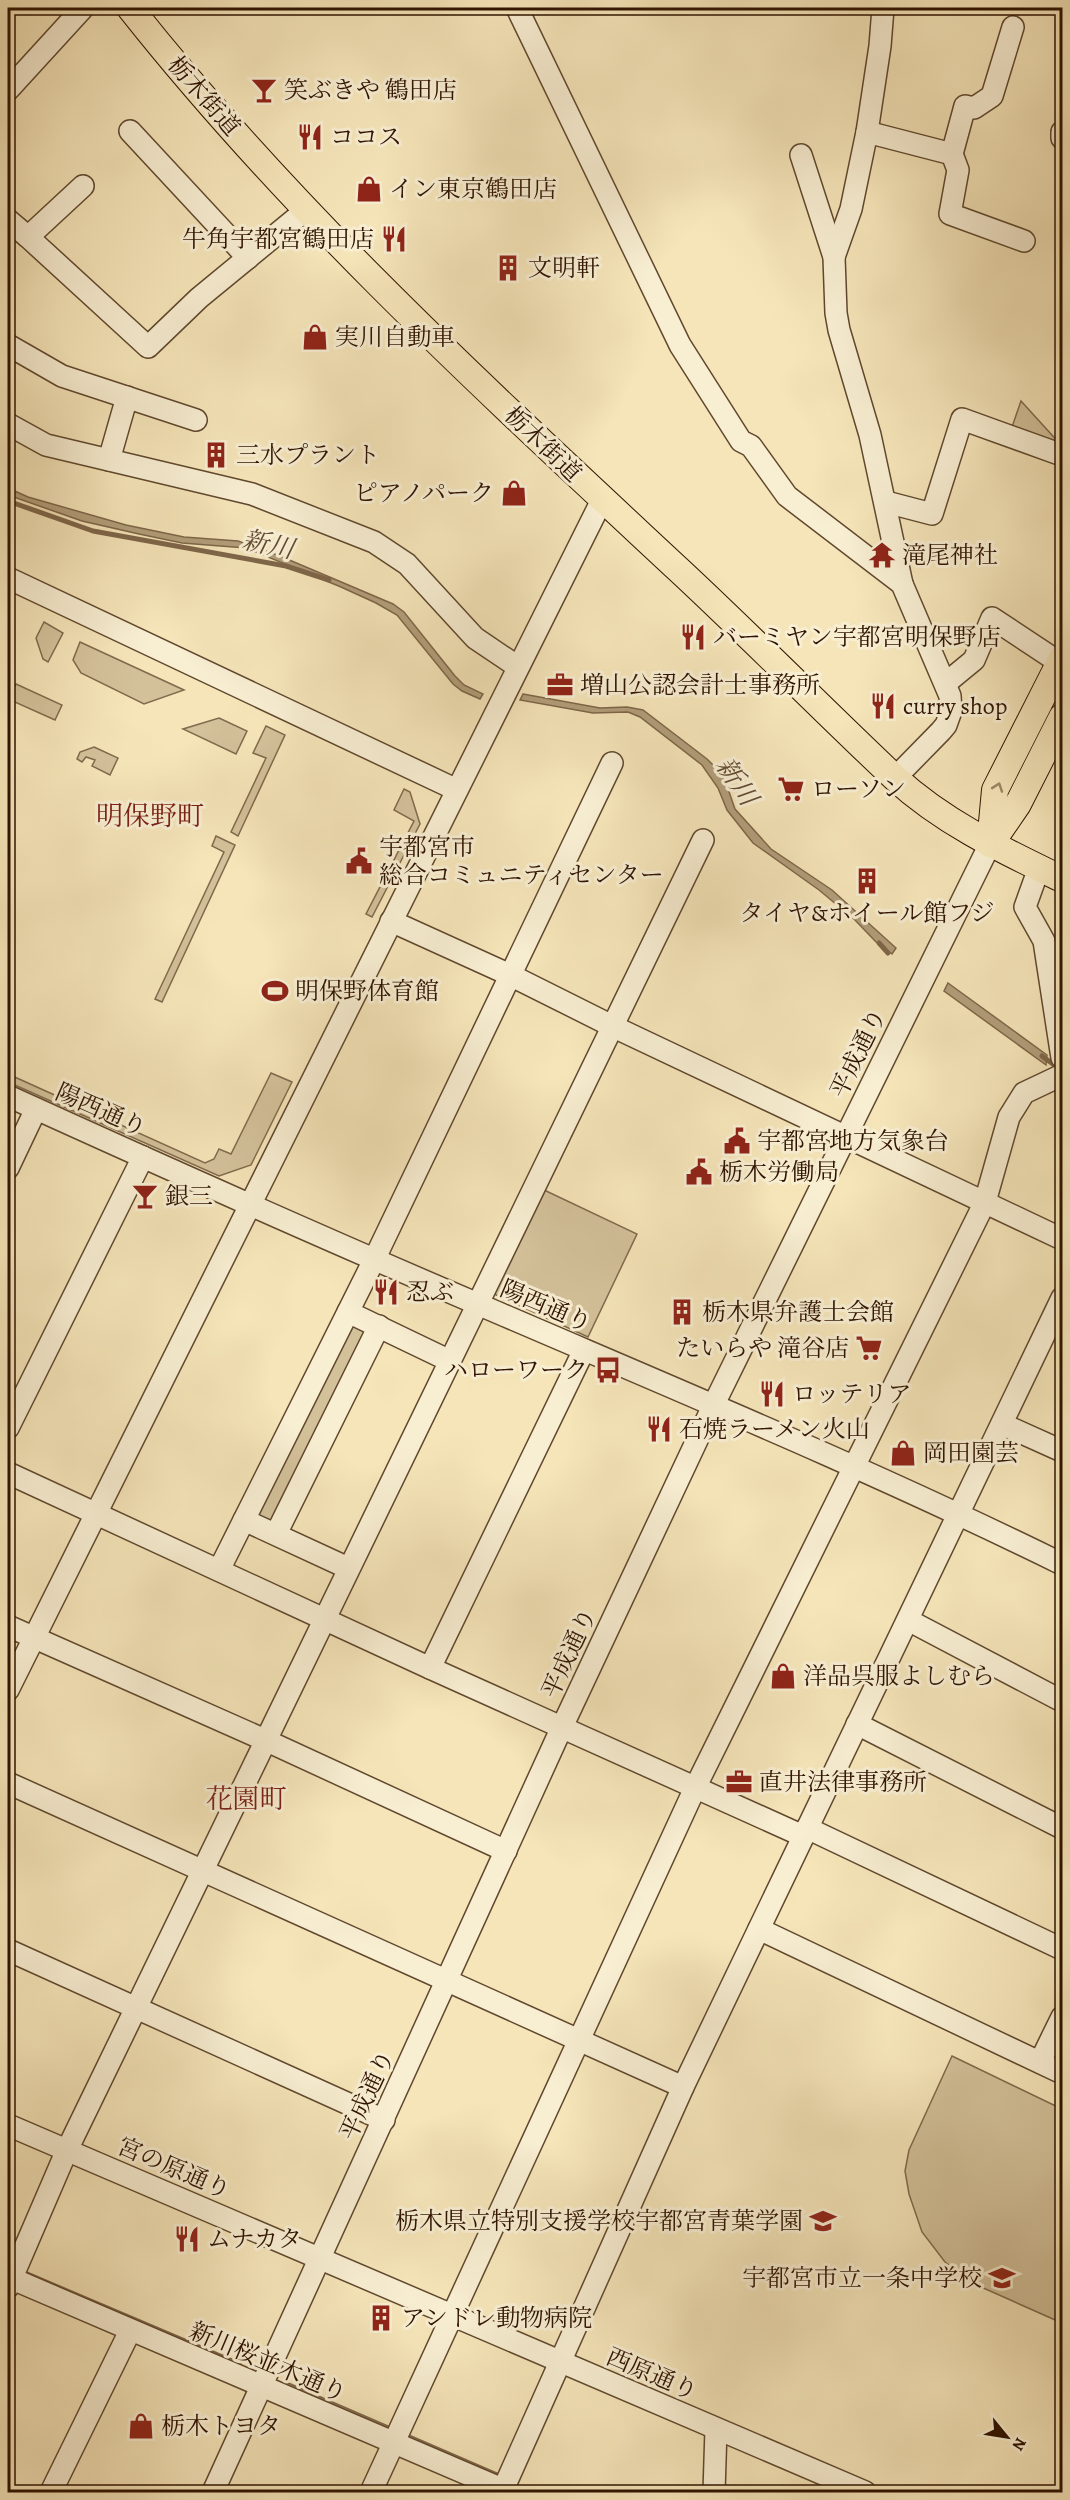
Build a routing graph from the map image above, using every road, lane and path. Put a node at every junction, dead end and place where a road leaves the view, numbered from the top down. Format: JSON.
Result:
{"nodes":[{"id":1,"x":83,"y":8,"type":"edge"},
{"id":2,"x":130,"y":8,"type":"edge"},
{"id":3,"x":517,"y":8,"type":"edge"},
{"id":4,"x":883,"y":8,"type":"edge"},
{"id":5,"x":1013,"y":27,"type":"dead end"},
{"id":6,"x":8,"y":90,"type":"edge"},
{"id":7,"x":130,"y":131,"type":"dead end"},
{"id":8,"x":867,"y":132,"type":"junction"},
{"id":9,"x":1062,"y":132,"type":"edge"},
{"id":10,"x":1062,"y":138,"type":"edge"},
{"id":11,"x":952,"y":154,"type":"junction"},
{"id":12,"x":801,"y":155,"type":"dead end"},
{"id":13,"x":83,"y":186,"type":"dead end"},
{"id":14,"x":306,"y":210,"type":"junction"},
{"id":15,"x":8,"y":220,"type":"edge"},
{"id":16,"x":28,"y":237,"type":"junction"},
{"id":17,"x":1024,"y":241,"type":"dead end"},
{"id":18,"x":834,"y":257,"type":"junction"},
{"id":19,"x":248,"y":258,"type":"junction"},
{"id":20,"x":8,"y":345,"type":"edge"},
{"id":21,"x":127,"y":397,"type":"junction"},
{"id":22,"x":196,"y":420,"type":"dead end"},
{"id":23,"x":8,"y":424,"type":"edge"},
{"id":24,"x":1062,"y":455,"type":"edge"},
{"id":25,"x":109,"y":460,"type":"junction"},
{"id":26,"x":602,"y":500,"type":"junction"},
{"id":27,"x":886,"y":502,"type":"junction"},
{"id":28,"x":8,"y":578,"type":"edge"},
{"id":29,"x":902,"y":584,"type":"junction"},
{"id":30,"x":1061,"y":661,"type":"edge"},
{"id":31,"x":518,"y":667,"type":"junction"},
{"id":32,"x":946,"y":682,"type":"junction"},
{"id":33,"x":1062,"y":717,"type":"edge"},
{"id":34,"x":612,"y":763,"type":"dead end"},
{"id":35,"x":896,"y":778,"type":"junction"},
{"id":36,"x":457,"y":790,"type":"junction"},
{"id":37,"x":703,"y":840,"type":"dead end"},
{"id":38,"x":990,"y":844,"type":"junction"},
{"id":39,"x":1056,"y":875,"type":"edge"},
{"id":40,"x":392,"y":921,"type":"junction"},
{"id":41,"x":510,"y":975,"type":"junction"},
{"id":42,"x":1060,"y":1021,"type":"edge"},
{"id":43,"x":612,"y":1026,"type":"junction"},
{"id":44,"x":1062,"y":1058,"type":"edge"},
{"id":45,"x":1062,"y":1075,"type":"edge"},
{"id":46,"x":8,"y":1096,"type":"edge"},
{"id":47,"x":36,"y":1109,"type":"junction"},
{"id":48,"x":845,"y":1137,"type":"junction"},
{"id":49,"x":142,"y":1157,"type":"junction"},
{"id":50,"x":8,"y":1168,"type":"edge"},
{"id":51,"x":985,"y":1202,"type":"junction"},
{"id":52,"x":250,"y":1206,"type":"junction"},
{"id":53,"x":1062,"y":1239,"type":"edge"},
{"id":54,"x":374,"y":1260,"type":"junction"},
{"id":55,"x":1062,"y":1298,"type":"edge"},
{"id":56,"x":477,"y":1304,"type":"junction"},
{"id":57,"x":348,"y":1312,"type":"junction"},
{"id":58,"x":378,"y":1326,"type":"junction"},
{"id":59,"x":584,"y":1350,"type":"junction"},
{"id":60,"x":450,"y":1360,"type":"junction"},
{"id":61,"x":714,"y":1404,"type":"junction"},
{"id":62,"x":1002,"y":1424,"type":"junction"},
{"id":63,"x":8,"y":1428,"type":"edge"},
{"id":64,"x":1062,"y":1451,"type":"edge"},
{"id":65,"x":853,"y":1467,"type":"junction"},
{"id":66,"x":8,"y":1473,"type":"edge"},
{"id":67,"x":96,"y":1513,"type":"junction"},
{"id":68,"x":959,"y":1513,"type":"junction"},
{"id":69,"x":244,"y":1520,"type":"junction"},
{"id":70,"x":276,"y":1534,"type":"junction"},
{"id":71,"x":1062,"y":1564,"type":"edge"},
{"id":72,"x":348,"y":1568,"type":"junction"},
{"id":73,"x":219,"y":1570,"type":"junction"},
{"id":74,"x":323,"y":1618,"type":"junction"},
{"id":75,"x":908,"y":1620,"type":"junction"},
{"id":76,"x":8,"y":1626,"type":"edge"},
{"id":77,"x":34,"y":1637,"type":"junction"},
{"id":78,"x":430,"y":1668,"type":"junction"},
{"id":79,"x":8,"y":1690,"type":"edge"},
{"id":80,"x":1062,"y":1701,"type":"edge"},
{"id":81,"x":857,"y":1724,"type":"junction"},
{"id":82,"x":562,"y":1727,"type":"junction"},
{"id":83,"x":266,"y":1740,"type":"junction"},
{"id":84,"x":8,"y":1783,"type":"edge"},
{"id":85,"x":695,"y":1788,"type":"junction"},
{"id":86,"x":1062,"y":1828,"type":"edge"},
{"id":87,"x":805,"y":1832,"type":"junction"},
{"id":88,"x":506,"y":1851,"type":"junction"},
{"id":89,"x":202,"y":1871,"type":"junction"},
{"id":90,"x":759,"y":1929,"type":"junction"},
{"id":91,"x":1062,"y":1948,"type":"edge"},
{"id":92,"x":8,"y":1950,"type":"edge"},
{"id":93,"x":447,"y":1982,"type":"junction"},
{"id":94,"x":137,"y":2009,"type":"junction"},
{"id":95,"x":1062,"y":2017,"type":"edge"},
{"id":96,"x":578,"y":2039,"type":"junction"},
{"id":97,"x":1040,"y":2061,"type":"junction"},
{"id":98,"x":1062,"y":2073,"type":"edge"},
{"id":99,"x":683,"y":2087,"type":"junction"},
{"id":100,"x":384,"y":2120,"type":"junction"},
{"id":101,"x":8,"y":2125,"type":"edge"},
{"id":102,"x":67,"y":2150,"type":"junction"},
{"id":103,"x":320,"y":2259,"type":"junction"},
{"id":104,"x":8,"y":2281,"type":"edge"},
{"id":105,"x":453,"y":2317,"type":"junction"},
{"id":106,"x":130,"y":2331,"type":"junction"},
{"id":107,"x":560,"y":2362,"type":"junction"},
{"id":108,"x":261,"y":2387,"type":"junction"},
{"id":109,"x":716,"y":2429,"type":"junction"},
{"id":110,"x":394,"y":2443,"type":"junction"},
{"id":111,"x":505,"y":2492,"type":"edge"},
{"id":112,"x":51,"y":2493,"type":"edge"},
{"id":113,"x":213,"y":2493,"type":"edge"},
{"id":114,"x":371,"y":2493,"type":"edge"},
{"id":115,"x":714,"y":2493,"type":"edge"},
{"id":116,"x":865,"y":2493,"type":"edge"}],
"edges":[{"from":1,"to":6,"type":"street"},
{"from":2,"to":14,"type":"main road","name":"栃木街道"},
{"from":3,"to":29,"type":"street"},
{"from":4,"to":8,"type":"street"},
{"from":5,"to":11,"type":"street"},
{"from":7,"to":19,"type":"street"},
{"from":8,"to":11,"type":"street"},
{"from":8,"to":18,"type":"street"},
{"from":9,"to":10,"type":"street"},
{"from":11,"to":17,"type":"street"},
{"from":12,"to":18,"type":"street"},
{"from":13,"to":16,"type":"street"},
{"from":14,"to":19,"type":"street"},
{"from":14,"to":26,"type":"main road","name":"栃木街道"},
{"from":15,"to":16,"type":"street"},
{"from":16,"to":19,"type":"street"},
{"from":18,"to":27,"type":"street"},
{"from":20,"to":21,"type":"street"},
{"from":21,"to":22,"type":"street"},
{"from":21,"to":25,"type":"street"},
{"from":23,"to":25,"type":"street"},
{"from":24,"to":27,"type":"street"},
{"from":25,"to":31,"type":"street"},
{"from":26,"to":31,"type":"street"},
{"from":26,"to":35,"type":"main road","name":"栃木街道"},
{"from":27,"to":29,"type":"street"},
{"from":28,"to":36,"type":"street"},
{"from":29,"to":32,"type":"street"},
{"from":30,"to":32,"type":"street"},
{"from":38,"to":30,"type":"main road","one_way":true},
{"from":31,"to":36,"type":"street"},
{"from":32,"to":35,"type":"street"},
{"from":33,"to":38,"type":"main road"},
{"from":34,"to":41,"type":"street"},
{"from":35,"to":38,"type":"main road","name":"栃木街道"},
{"from":36,"to":40,"type":"street"},
{"from":37,"to":43,"type":"street"},
{"from":38,"to":39,"type":"main road","name":"栃木街道"},
{"from":38,"to":48,"type":"street","name":"平成通り"},
{"from":39,"to":42,"type":"street"},
{"from":40,"to":41,"type":"street"},
{"from":40,"to":52,"type":"street"},
{"from":41,"to":43,"type":"street"},
{"from":41,"to":54,"type":"street"},
{"from":42,"to":44,"type":"street"},
{"from":43,"to":48,"type":"street"},
{"from":43,"to":56,"type":"street"},
{"from":45,"to":51,"type":"street"},
{"from":46,"to":47,"type":"street","name":"陽西通り"},
{"from":47,"to":49,"type":"street","name":"陽西通り"},
{"from":47,"to":50,"type":"street"},
{"from":48,"to":51,"type":"street"},
{"from":48,"to":61,"type":"street","name":"平成通り"},
{"from":49,"to":52,"type":"street","name":"陽西通り"},
{"from":49,"to":63,"type":"street"},
{"from":51,"to":53,"type":"street"},
{"from":51,"to":65,"type":"street"},
{"from":52,"to":54,"type":"street","name":"陽西通り"},
{"from":52,"to":67,"type":"street"},
{"from":54,"to":56,"type":"street","name":"陽西通り"},
{"from":54,"to":57,"type":"street"},
{"from":55,"to":62,"type":"street"},
{"from":56,"to":59,"type":"street","name":"陽西通り"},
{"from":56,"to":60,"type":"street"},
{"from":57,"to":58,"type":"street"},
{"from":57,"to":69,"type":"street"},
{"from":58,"to":60,"type":"street"},
{"from":58,"to":70,"type":"street"},
{"from":59,"to":61,"type":"street","name":"陽西通り"},
{"from":59,"to":78,"type":"street"},
{"from":60,"to":72,"type":"street"},
{"from":61,"to":65,"type":"street","name":"陽西通り"},
{"from":61,"to":82,"type":"street","name":"平成通り"},
{"from":62,"to":64,"type":"street"},
{"from":62,"to":68,"type":"street"},
{"from":65,"to":68,"type":"street","name":"陽西通り"},
{"from":65,"to":85,"type":"street"},
{"from":66,"to":67,"type":"street"},
{"from":67,"to":73,"type":"street"},
{"from":67,"to":77,"type":"street"},
{"from":68,"to":71,"type":"street","name":"陽西通り"},
{"from":68,"to":75,"type":"street"},
{"from":69,"to":70,"type":"street"},
{"from":69,"to":73,"type":"street"},
{"from":70,"to":72,"type":"street"},
{"from":72,"to":74,"type":"street"},
{"from":73,"to":74,"type":"street"},
{"from":74,"to":78,"type":"street"},
{"from":74,"to":83,"type":"street"},
{"from":75,"to":80,"type":"street"},
{"from":75,"to":81,"type":"street"},
{"from":76,"to":77,"type":"street"},
{"from":77,"to":79,"type":"street"},
{"from":77,"to":83,"type":"street"},
{"from":78,"to":82,"type":"street"},
{"from":81,"to":86,"type":"street"},
{"from":81,"to":87,"type":"street"},
{"from":82,"to":85,"type":"street"},
{"from":82,"to":88,"type":"street","name":"平成通り"},
{"from":83,"to":88,"type":"street"},
{"from":83,"to":89,"type":"street"},
{"from":84,"to":89,"type":"street"},
{"from":85,"to":87,"type":"street"},
{"from":85,"to":96,"type":"street"},
{"from":87,"to":90,"type":"street"},
{"from":87,"to":91,"type":"street"},
{"from":88,"to":93,"type":"street","name":"平成通り"},
{"from":89,"to":93,"type":"street"},
{"from":89,"to":94,"type":"street"},
{"from":90,"to":97,"type":"street"},
{"from":90,"to":99,"type":"street"},
{"from":92,"to":94,"type":"street"},
{"from":93,"to":96,"type":"street"},
{"from":93,"to":100,"type":"street","name":"平成通り"},
{"from":94,"to":100,"type":"street"},
{"from":94,"to":102,"type":"street"},
{"from":95,"to":97,"type":"street"},
{"from":96,"to":99,"type":"street"},
{"from":96,"to":105,"type":"street"},
{"from":97,"to":98,"type":"street"},
{"from":99,"to":107,"type":"street"},
{"from":100,"to":103,"type":"street","name":"平成通り"},
{"from":101,"to":102,"type":"street","name":"宮の原通り"},
{"from":102,"to":103,"type":"street","name":"宮の原通り"},
{"from":102,"to":104,"type":"street"},
{"from":103,"to":105,"type":"street","name":"西原通り"},
{"from":103,"to":108,"type":"street","name":"平成通り"},
{"from":104,"to":106,"type":"street","name":"新川桜並木通り"},
{"from":105,"to":107,"type":"street","name":"西原通り"},
{"from":105,"to":110,"type":"street"},
{"from":106,"to":108,"type":"street","name":"新川桜並木通り"},
{"from":106,"to":112,"type":"street"},
{"from":107,"to":109,"type":"street","name":"西原通り"},
{"from":107,"to":111,"type":"street"},
{"from":108,"to":110,"type":"street","name":"新川桜並木通り"},
{"from":108,"to":113,"type":"street","name":"平成通り"},
{"from":109,"to":115,"type":"street"},
{"from":109,"to":116,"type":"street","name":"西原通り"},
{"from":110,"to":111,"type":"street","name":"新川桜並木通り"},
{"from":110,"to":114,"type":"street"}]}
